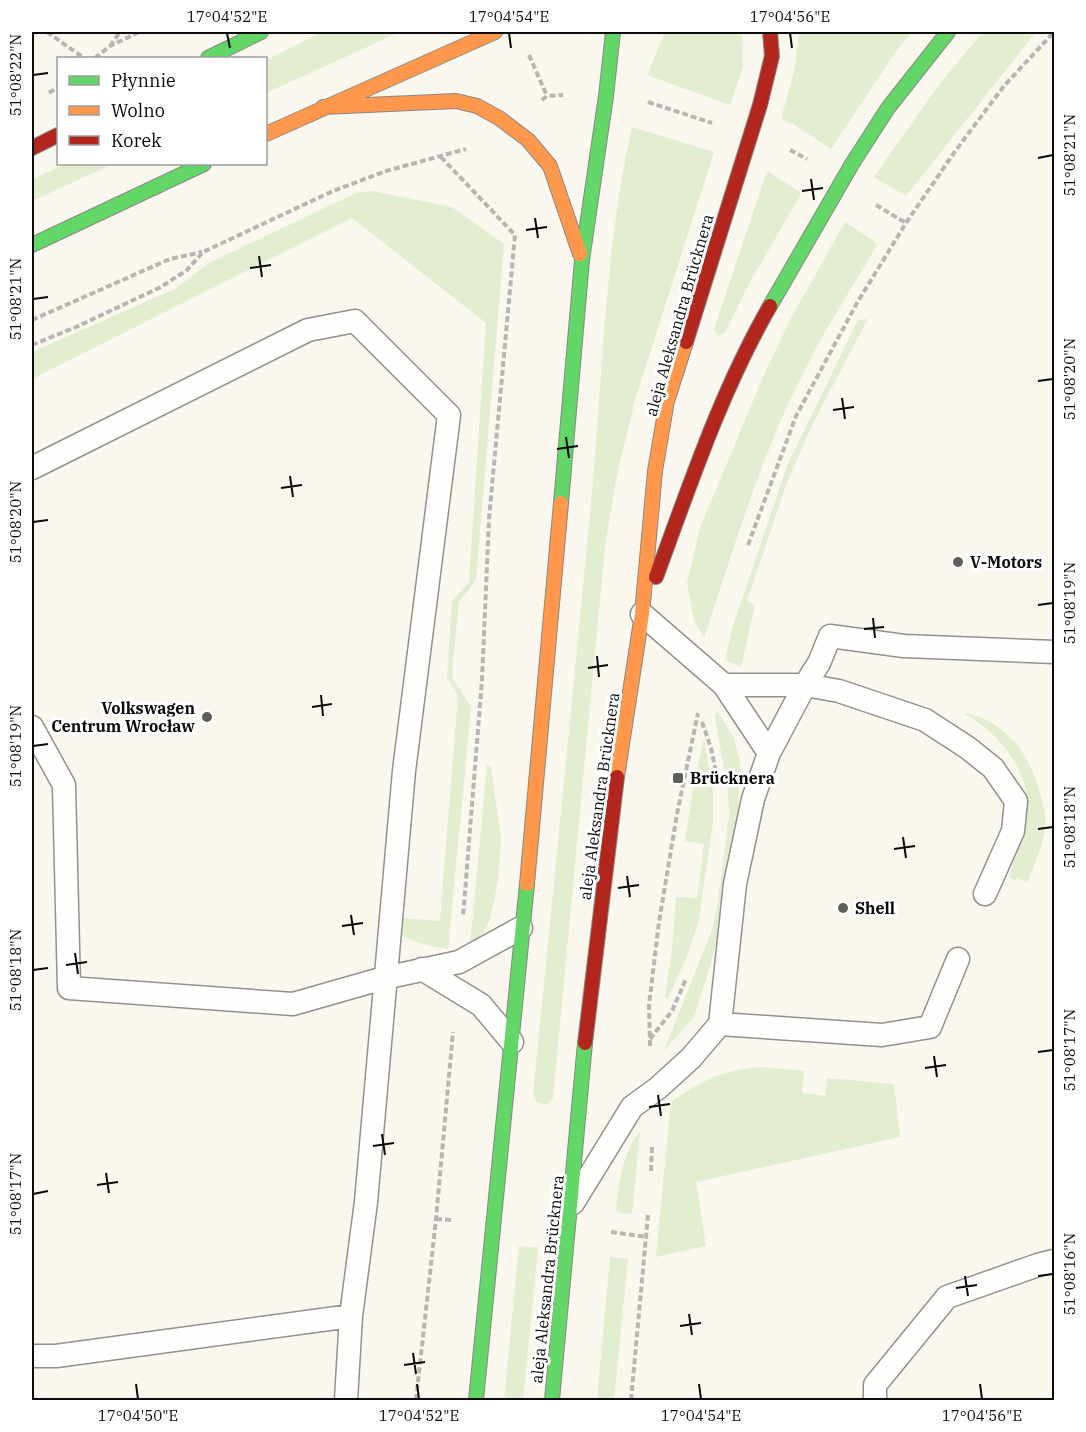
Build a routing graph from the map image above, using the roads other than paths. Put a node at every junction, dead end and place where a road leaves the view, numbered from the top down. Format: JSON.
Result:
{"nodes":[{"id":1,"x":261,"y":32,"type":"edge"},
{"id":2,"x":495,"y":32,"type":"edge"},
{"id":3,"x":612,"y":32,"type":"edge"},
{"id":4,"x":770,"y":32,"type":"edge"},
{"id":5,"x":948,"y":32,"type":"edge"},
{"id":6,"x":210,"y":57,"type":"edge"},
{"id":7,"x":323,"y":107,"type":"junction"},
{"id":8,"x":267,"y":134,"type":"edge"},
{"id":9,"x":57,"y":136,"type":"edge"},
{"id":10,"x":32,"y":148,"type":"edge"},
{"id":11,"x":202,"y":165,"type":"edge"},
{"id":12,"x":32,"y":245,"type":"edge"},
{"id":13,"x":582,"y":260,"type":"junction"},
{"id":14,"x":32,"y":468,"type":"edge"},
{"id":15,"x":642,"y":614,"type":"junction"},
{"id":16,"x":1054,"y":652,"type":"edge"},
{"id":17,"x":724,"y":685,"type":"junction"},
{"id":18,"x":805,"y":685,"type":"junction"},
{"id":19,"x":32,"y":727,"type":"edge"},
{"id":20,"x":769,"y":753,"type":"junction"},
{"id":21,"x":985,"y":894,"type":"dead end"},
{"id":22,"x":521,"y":928,"type":"junction"},
{"id":23,"x":958,"y":959,"type":"dead end"},
{"id":24,"x":422,"y":969,"type":"junction"},
{"id":25,"x":384,"y":978,"type":"junction"},
{"id":26,"x":720,"y":1024,"type":"junction"},
{"id":27,"x":512,"y":1042,"type":"junction"},
{"id":28,"x":570,"y":1208,"type":"junction"},
{"id":29,"x":1054,"y":1261,"type":"edge"},
{"id":30,"x":351,"y":1316,"type":"junction"},
{"id":31,"x":32,"y":1356,"type":"edge"},
{"id":32,"x":346,"y":1401,"type":"edge"},
{"id":33,"x":476,"y":1401,"type":"edge"},
{"id":34,"x":552,"y":1401,"type":"edge"},
{"id":35,"x":875,"y":1401,"type":"edge"}],
"edges":[{"from":1,"to":6,"type":"main road"},
{"from":2,"to":7,"type":"main road"},
{"from":3,"to":13,"type":"main road"},
{"from":4,"to":15,"type":"main road","name":"aleja Aleksandra Brücknera"},
{"from":5,"to":15,"type":"main road"},
{"from":7,"to":8,"type":"main road"},
{"from":7,"to":13,"type":"main road"},
{"from":9,"to":10,"type":"main road"},
{"from":11,"to":12,"type":"main road"},
{"from":13,"to":22,"type":"main road"},
{"from":14,"to":25,"type":"lane"},
{"from":15,"to":17,"type":"lane"},
{"from":15,"to":28,"type":"main road","name":"aleja Aleksandra Brücknera"},
{"from":16,"to":18,"type":"lane"},
{"from":17,"to":18,"type":"lane"},
{"from":17,"to":20,"type":"lane"},
{"from":18,"to":20,"type":"lane"},
{"from":18,"to":21,"type":"lane"},
{"from":19,"to":25,"type":"lane"},
{"from":20,"to":26,"type":"lane"},
{"from":22,"to":24,"type":"lane"},
{"from":22,"to":27,"type":"main road"},
{"from":23,"to":26,"type":"lane"},
{"from":24,"to":25,"type":"lane"},
{"from":24,"to":27,"type":"lane"},
{"from":25,"to":30,"type":"lane"},
{"from":26,"to":28,"type":"lane"},
{"from":27,"to":33,"type":"main road"},
{"from":28,"to":34,"type":"main road","name":"aleja Aleksandra Brücknera"},
{"from":29,"to":35,"type":"lane"},
{"from":30,"to":31,"type":"lane"},
{"from":30,"to":32,"type":"lane"}]}
